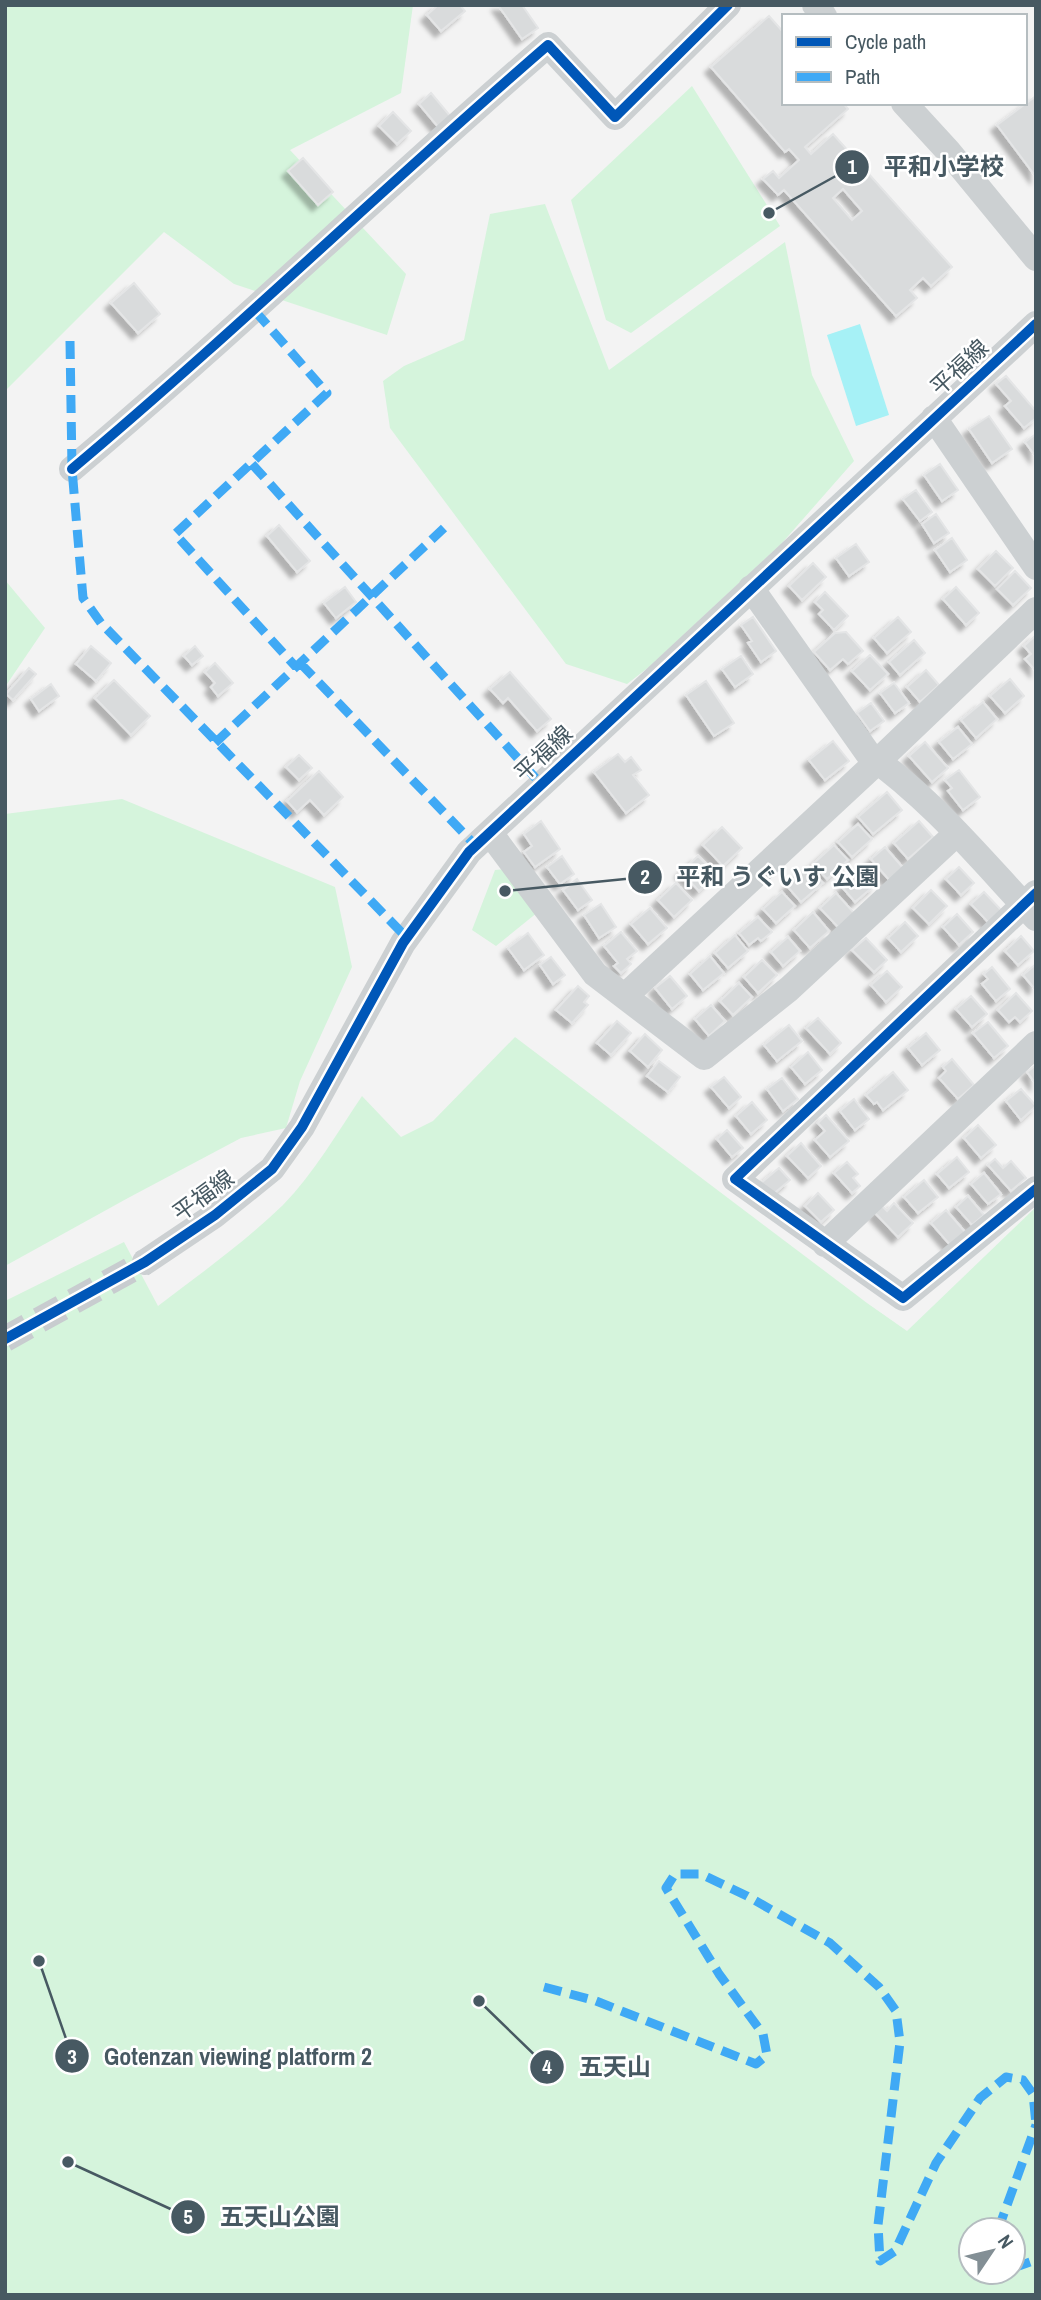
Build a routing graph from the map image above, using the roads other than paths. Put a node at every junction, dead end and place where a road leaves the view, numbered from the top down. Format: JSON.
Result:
{"nodes":[{"id":1,"x":729,"y":5,"type":"edge"},
{"id":2,"x":906,"y":105,"type":"edge"},
{"id":3,"x":1036,"y":258,"type":"edge"},
{"id":4,"x":1036,"y":324,"type":"edge"},
{"id":5,"x":934,"y":418,"type":"junction"},
{"id":6,"x":72,"y":469,"type":"dead end"},
{"id":7,"x":1036,"y":567,"type":"edge"},
{"id":8,"x":751,"y":588,"type":"junction"},
{"id":9,"x":1036,"y":610,"type":"edge"},
{"id":10,"x":878,"y":761,"type":"junction"},
{"id":11,"x":489,"y":833,"type":"junction"},
{"id":12,"x":957,"y":833,"type":"junction"},
{"id":13,"x":1032,"y":905,"type":"edge"},
{"id":14,"x":625,"y":996,"type":"junction"},
{"id":15,"x":1036,"y":1044,"type":"edge"},
{"id":16,"x":1036,"y":1189,"type":"edge"},
{"id":17,"x":825,"y":1244,"type":"junction"},
{"id":18,"x":145,"y":1262,"type":"tunnel mouth"}],
"edges":[{"from":1,"to":6,"type":"street"},
{"from":2,"to":3,"type":"street"},
{"from":4,"to":5,"type":"street","name":"平福線"},
{"from":5,"to":7,"type":"street"},
{"from":5,"to":8,"type":"street","name":"平福線"},
{"from":8,"to":10,"type":"street"},
{"from":8,"to":11,"type":"street","name":"平福線"},
{"from":9,"to":10,"type":"street"},
{"from":10,"to":12,"type":"street"},
{"from":10,"to":14,"type":"street"},
{"from":11,"to":14,"type":"street"},
{"from":11,"to":18,"type":"street","name":"平福線"},
{"from":12,"to":13,"type":"street"},
{"from":12,"to":14,"type":"street"},
{"from":13,"to":17,"type":"street"},
{"from":15,"to":17,"type":"street"},
{"from":16,"to":17,"type":"street"}]}
